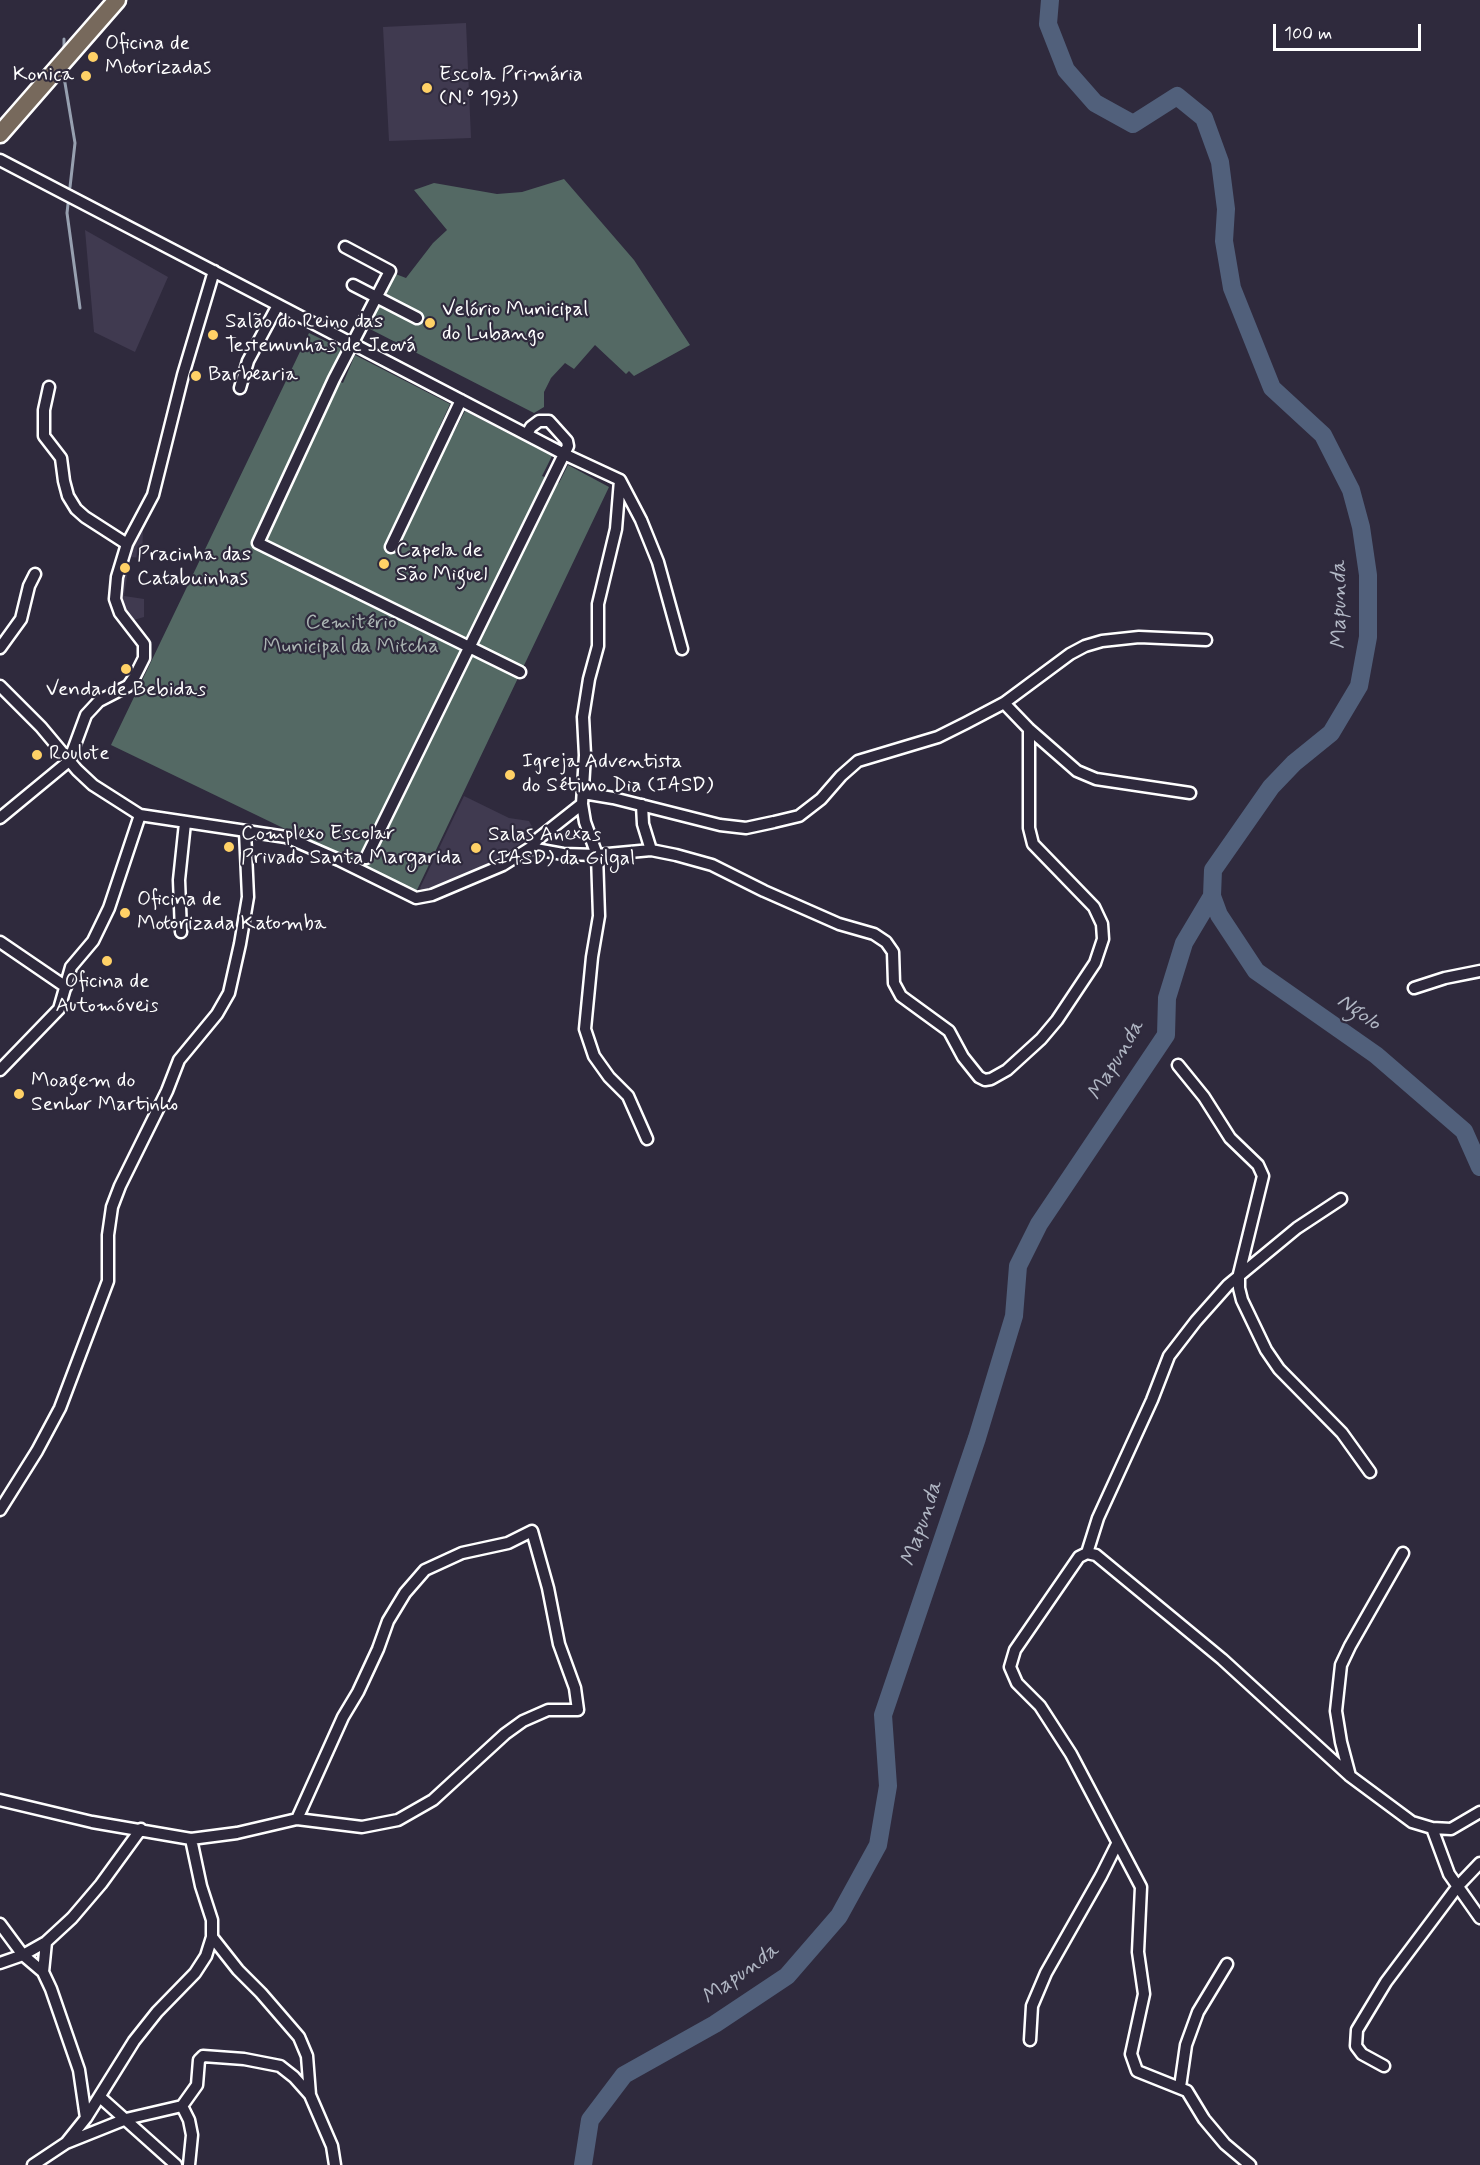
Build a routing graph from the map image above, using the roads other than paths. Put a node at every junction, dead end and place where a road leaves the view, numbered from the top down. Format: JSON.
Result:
{"nodes":[{"id":1,"x":117,"y":0,"type":"edge"},
{"id":2,"x":0,"y":134,"type":"edge"},
{"id":3,"x":0,"y":160,"type":"edge"},
{"id":4,"x":345,"y":247,"type":"dead end"},
{"id":5,"x":214,"y":272,"type":"junction"},
{"id":6,"x":352,"y":285,"type":"dead end"},
{"id":7,"x":376,"y":297,"type":"junction"},
{"id":8,"x":278,"y":305,"type":"junction"},
{"id":9,"x":417,"y":318,"type":"dead end"},
{"id":10,"x":352,"y":343,"type":"junction"},
{"id":11,"x":49,"y":387,"type":"dead end"},
{"id":12,"x":240,"y":388,"type":"dead end"},
{"id":13,"x":461,"y":400,"type":"junction"},
{"id":14,"x":527,"y":434,"type":"junction"},
{"id":15,"x":564,"y":454,"type":"junction"},
{"id":16,"x":620,"y":480,"type":"junction"},
{"id":17,"x":127,"y":544,"type":"junction"},
{"id":18,"x":391,"y":547,"type":"dead end"},
{"id":19,"x":35,"y":574,"type":"dead end"},
{"id":20,"x":1206,"y":640,"type":"dead end"},
{"id":21,"x":469,"y":647,"type":"junction"},
{"id":22,"x":0,"y":648,"type":"edge"},
{"id":23,"x":682,"y":649,"type":"dead end"},
{"id":24,"x":520,"y":672,"type":"dead end"},
{"id":25,"x":0,"y":686,"type":"edge"},
{"id":26,"x":1004,"y":703,"type":"junction"},
{"id":27,"x":1029,"y":729,"type":"junction"},
{"id":28,"x":69,"y":761,"type":"junction"},
{"id":29,"x":1190,"y":793,"type":"dead end"},
{"id":30,"x":583,"y":799,"type":"junction"},
{"id":31,"x":642,"y":805,"type":"junction"},
{"id":32,"x":140,"y":815,"type":"junction"},
{"id":33,"x":0,"y":819,"type":"edge"},
{"id":34,"x":185,"y":823,"type":"junction"},
{"id":35,"x":245,"y":831,"type":"junction"},
{"id":36,"x":531,"y":848,"type":"junction"},
{"id":37,"x":651,"y":850,"type":"junction"},
{"id":38,"x":597,"y":855,"type":"junction"},
{"id":39,"x":366,"y":858,"type":"dead end"},
{"id":40,"x":181,"y":932,"type":"dead end"},
{"id":41,"x":0,"y":942,"type":"edge"},
{"id":42,"x":1480,"y":971,"type":"edge"},
{"id":43,"x":66,"y":987,"type":"junction"},
{"id":44,"x":1414,"y":988,"type":"dead end"},
{"id":45,"x":1178,"y":1065,"type":"dead end"},
{"id":46,"x":0,"y":1070,"type":"edge"},
{"id":47,"x":647,"y":1139,"type":"dead end"},
{"id":48,"x":1341,"y":1199,"type":"dead end"},
{"id":49,"x":1239,"y":1275,"type":"junction"},
{"id":50,"x":1370,"y":1472,"type":"dead end"},
{"id":51,"x":0,"y":1510,"type":"edge"},
{"id":52,"x":1087,"y":1552,"type":"junction"},
{"id":53,"x":1403,"y":1553,"type":"dead end"},
{"id":54,"x":1350,"y":1776,"type":"junction"},
{"id":55,"x":0,"y":1800,"type":"edge"},
{"id":56,"x":1480,"y":1812,"type":"edge"},
{"id":57,"x":297,"y":1819,"type":"junction"},
{"id":58,"x":1432,"y":1828,"type":"junction"},
{"id":59,"x":141,"y":1829,"type":"junction"},
{"id":60,"x":191,"y":1839,"type":"junction"},
{"id":61,"x":1117,"y":1844,"type":"junction"},
{"id":62,"x":1480,"y":1863,"type":"edge"},
{"id":63,"x":1458,"y":1886,"type":"junction"},
{"id":64,"x":1480,"y":1918,"type":"edge"},
{"id":65,"x":0,"y":1924,"type":"edge"},
{"id":66,"x":212,"y":1937,"type":"junction"},
{"id":67,"x":46,"y":1942,"type":"junction"},
{"id":68,"x":23,"y":1954,"type":"junction"},
{"id":69,"x":0,"y":1963,"type":"edge"},
{"id":70,"x":1227,"y":1964,"type":"dead end"},
{"id":71,"x":43,"y":1972,"type":"junction"},
{"id":72,"x":1030,"y":2040,"type":"dead end"},
{"id":73,"x":1384,"y":2066,"type":"dead end"},
{"id":74,"x":1180,"y":2087,"type":"junction"},
{"id":75,"x":310,"y":2095,"type":"junction"},
{"id":76,"x":100,"y":2097,"type":"junction"},
{"id":77,"x":182,"y":2106,"type":"junction"},
{"id":78,"x":86,"y":2118,"type":"junction"},
{"id":79,"x":126,"y":2119,"type":"junction"},
{"id":80,"x":66,"y":2143,"type":"junction"},
{"id":81,"x":33,"y":2165,"type":"edge"},
{"id":82,"x":176,"y":2165,"type":"edge"},
{"id":83,"x":189,"y":2165,"type":"edge"},
{"id":84,"x":335,"y":2165,"type":"edge"},
{"id":85,"x":1250,"y":2165,"type":"edge"}],
"edges":[{"from":1,"to":2,"type":"main road"},
{"from":3,"to":5,"type":"street"},
{"from":4,"to":7,"type":"street"},
{"from":5,"to":8,"type":"street"},
{"from":5,"to":17,"type":"street"},
{"from":6,"to":7,"type":"street"},
{"from":7,"to":9,"type":"street"},
{"from":7,"to":10,"type":"street"},
{"from":8,"to":10,"type":"street"},
{"from":8,"to":12,"type":"street"},
{"from":10,"to":13,"type":"street"},
{"from":10,"to":21,"type":"street"},
{"from":11,"to":17,"type":"street"},
{"from":13,"to":14,"type":"street"},
{"from":13,"to":18,"type":"street"},
{"from":14,"to":15,"type":"street"},
{"from":14,"to":15,"type":"street"},
{"from":15,"to":16,"type":"street"},
{"from":15,"to":21,"type":"street"},
{"from":16,"to":23,"type":"street"},
{"from":16,"to":30,"type":"street"},
{"from":17,"to":28,"type":"street"},
{"from":19,"to":22,"type":"street"},
{"from":20,"to":26,"type":"street"},
{"from":21,"to":24,"type":"street"},
{"from":21,"to":39,"type":"street"},
{"from":25,"to":28,"type":"street"},
{"from":26,"to":27,"type":"street"},
{"from":26,"to":31,"type":"street"},
{"from":27,"to":29,"type":"street"},
{"from":27,"to":37,"type":"street"},
{"from":28,"to":32,"type":"street"},
{"from":28,"to":33,"type":"street"},
{"from":30,"to":31,"type":"street"},
{"from":30,"to":36,"type":"street"},
{"from":30,"to":38,"type":"street"},
{"from":31,"to":37,"type":"street"},
{"from":32,"to":34,"type":"street"},
{"from":32,"to":43,"type":"street"},
{"from":34,"to":35,"type":"street"},
{"from":34,"to":40,"type":"street"},
{"from":35,"to":36,"type":"street"},
{"from":35,"to":51,"type":"street"},
{"from":36,"to":38,"type":"street"},
{"from":37,"to":38,"type":"street"},
{"from":38,"to":47,"type":"street"},
{"from":41,"to":43,"type":"street"},
{"from":42,"to":44,"type":"street"},
{"from":43,"to":46,"type":"street"},
{"from":45,"to":49,"type":"street"},
{"from":48,"to":49,"type":"street"},
{"from":49,"to":50,"type":"street"},
{"from":49,"to":52,"type":"street"},
{"from":52,"to":54,"type":"street"},
{"from":52,"to":61,"type":"street"},
{"from":53,"to":54,"type":"street"},
{"from":54,"to":58,"type":"street"},
{"from":55,"to":59,"type":"street"},
{"from":56,"to":58,"type":"street"},
{"from":57,"to":57,"type":"street"},
{"from":57,"to":60,"type":"street"},
{"from":58,"to":63,"type":"street"},
{"from":59,"to":60,"type":"street"},
{"from":59,"to":67,"type":"street"},
{"from":60,"to":66,"type":"street"},
{"from":61,"to":72,"type":"street"},
{"from":61,"to":74,"type":"street"},
{"from":62,"to":63,"type":"street"},
{"from":63,"to":64,"type":"street"},
{"from":63,"to":73,"type":"street"},
{"from":65,"to":68,"type":"street"},
{"from":66,"to":75,"type":"street"},
{"from":66,"to":76,"type":"street"},
{"from":67,"to":68,"type":"street"},
{"from":67,"to":71,"type":"street"},
{"from":68,"to":69,"type":"street"},
{"from":68,"to":71,"type":"street"},
{"from":70,"to":74,"type":"street"},
{"from":71,"to":78,"type":"street"},
{"from":74,"to":85,"type":"street"},
{"from":75,"to":77,"type":"street"},
{"from":75,"to":84,"type":"street"},
{"from":76,"to":78,"type":"street"},
{"from":76,"to":79,"type":"street"},
{"from":77,"to":79,"type":"street"},
{"from":77,"to":83,"type":"street"},
{"from":78,"to":80,"type":"street"},
{"from":79,"to":80,"type":"street"},
{"from":79,"to":82,"type":"street"},
{"from":80,"to":81,"type":"street"}]}
